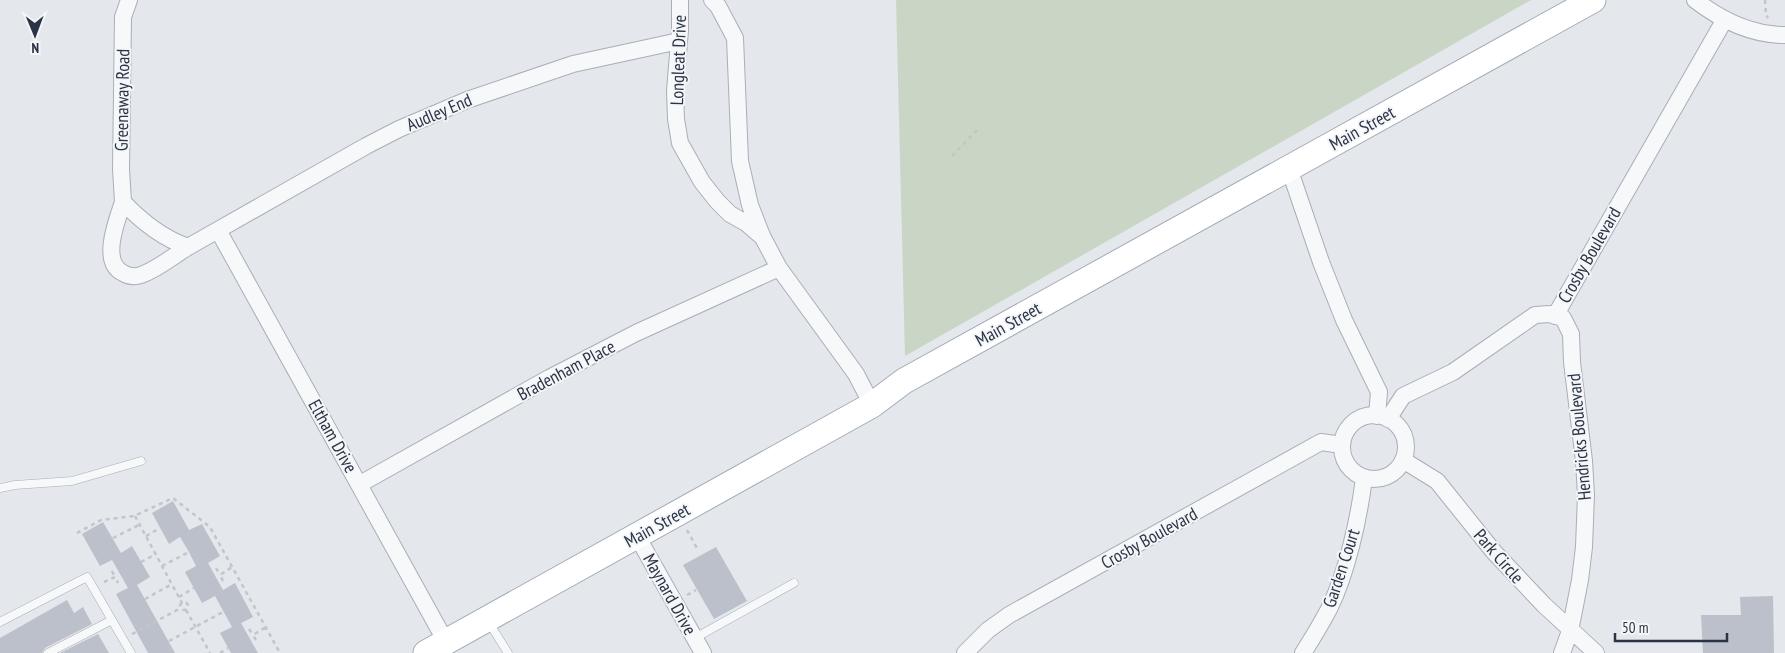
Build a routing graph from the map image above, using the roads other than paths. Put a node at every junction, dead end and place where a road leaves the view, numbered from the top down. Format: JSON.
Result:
{"nodes":[{"id":1,"x":129,"y":0,"type":"edge"},
{"id":2,"x":680,"y":0,"type":"edge"},
{"id":3,"x":712,"y":0,"type":"edge"},
{"id":4,"x":1593,"y":0,"type":"edge"},
{"id":5,"x":1695,"y":0,"type":"edge"},
{"id":6,"x":1725,"y":19,"type":"junction"},
{"id":7,"x":1785,"y":35,"type":"edge"},
{"id":8,"x":679,"y":41,"type":"junction"},
{"id":9,"x":1289,"y":168,"type":"junction"},
{"id":10,"x":123,"y":202,"type":"junction"},
{"id":11,"x":218,"y":230,"type":"junction"},
{"id":12,"x":762,"y":236,"type":"junction"},
{"id":13,"x":188,"y":247,"type":"junction"},
{"id":14,"x":780,"y":268,"type":"junction"},
{"id":15,"x":1555,"y":316,"type":"junction"},
{"id":16,"x":872,"y":405,"type":"junction"},
{"id":17,"x":1383,"y":417,"type":"junction"},
{"id":18,"x":1342,"y":445,"type":"junction"},
{"id":19,"x":1403,"y":460,"type":"junction"},
{"id":20,"x":141,"y":461,"type":"dead end"},
{"id":21,"x":1364,"y":478,"type":"junction"},
{"id":22,"x":360,"y":484,"type":"junction"},
{"id":23,"x":0,"y":488,"type":"edge"},
{"id":24,"x":637,"y":536,"type":"junction"},
{"id":25,"x":794,"y":583,"type":"dead end"},
{"id":26,"x":487,"y":619,"type":"junction"},
{"id":27,"x":112,"y":620,"type":"junction"},
{"id":28,"x":0,"y":622,"type":"edge"},
{"id":29,"x":1570,"y":631,"type":"junction"},
{"id":30,"x":695,"y":638,"type":"junction"},
{"id":31,"x":436,"y":647,"type":"edge"},
{"id":32,"x":48,"y":653,"type":"edge"},
{"id":33,"x":131,"y":653,"type":"edge"},
{"id":34,"x":508,"y":653,"type":"edge"},
{"id":35,"x":703,"y":653,"type":"edge"},
{"id":36,"x":965,"y":653,"type":"edge"},
{"id":37,"x":1303,"y":653,"type":"edge"},
{"id":38,"x":1562,"y":653,"type":"edge"},
{"id":39,"x":1596,"y":653,"type":"edge"}],
"edges":[{"from":1,"to":10,"type":"street","name":"Greenaway Road"},
{"from":2,"to":8,"type":"street","name":"Longleat Drive"},
{"from":3,"to":12,"type":"street","name":"Longleat Drive"},
{"from":4,"to":9,"type":"main road","name":"Main Street"},
{"from":5,"to":6,"type":"street"},
{"from":6,"to":7,"type":"street"},
{"from":6,"to":15,"type":"street","name":"Crosby Boulevard"},
{"from":8,"to":11,"type":"street","name":"Audley End"},
{"from":8,"to":12,"type":"street","name":"Longleat Drive"},
{"from":9,"to":16,"type":"main road","name":"Main Street"},
{"from":9,"to":17,"type":"street"},
{"from":10,"to":13,"type":"street"},
{"from":10,"to":13,"type":"street","name":"Greenaway Road"},
{"from":11,"to":13,"type":"street","name":"Greenaway Road"},
{"from":11,"to":22,"type":"street","name":"Eltham Drive"},
{"from":12,"to":14,"type":"street","name":"Longleat Drive"},
{"from":14,"to":16,"type":"street","name":"Longleat Drive"},
{"from":14,"to":22,"type":"street","name":"Bradenham Place"},
{"from":15,"to":17,"type":"street","name":"Crosby Boulevard"},
{"from":15,"to":29,"type":"street","name":"Hendricks Boulevard"},
{"from":16,"to":24,"type":"main road","name":"Main Street"},
{"from":17,"to":18,"type":"street"},
{"from":17,"to":19,"type":"street"},
{"from":18,"to":21,"type":"street"},
{"from":18,"to":36,"type":"street","name":"Crosby Boulevard"},
{"from":19,"to":21,"type":"street"},
{"from":19,"to":29,"type":"street","name":"Park Circle"},
{"from":20,"to":23,"type":"lane"},
{"from":21,"to":37,"type":"street","name":"Garden Court"},
{"from":22,"to":31,"type":"street","name":"Eltham Drive"},
{"from":24,"to":26,"type":"main road","name":"Main Street"},
{"from":24,"to":30,"type":"street","name":"Maynard Drive"},
{"from":25,"to":30,"type":"lane"},
{"from":26,"to":31,"type":"main road","name":"Main Street"},
{"from":26,"to":34,"type":"lane"},
{"from":27,"to":28,"type":"lane"},
{"from":27,"to":32,"type":"lane"},
{"from":27,"to":33,"type":"lane"},
{"from":29,"to":38,"type":"street","name":"Hendricks Boulevard"},
{"from":29,"to":39,"type":"street","name":"Park Circle"},
{"from":30,"to":35,"type":"street","name":"Maynard Drive"}]}
